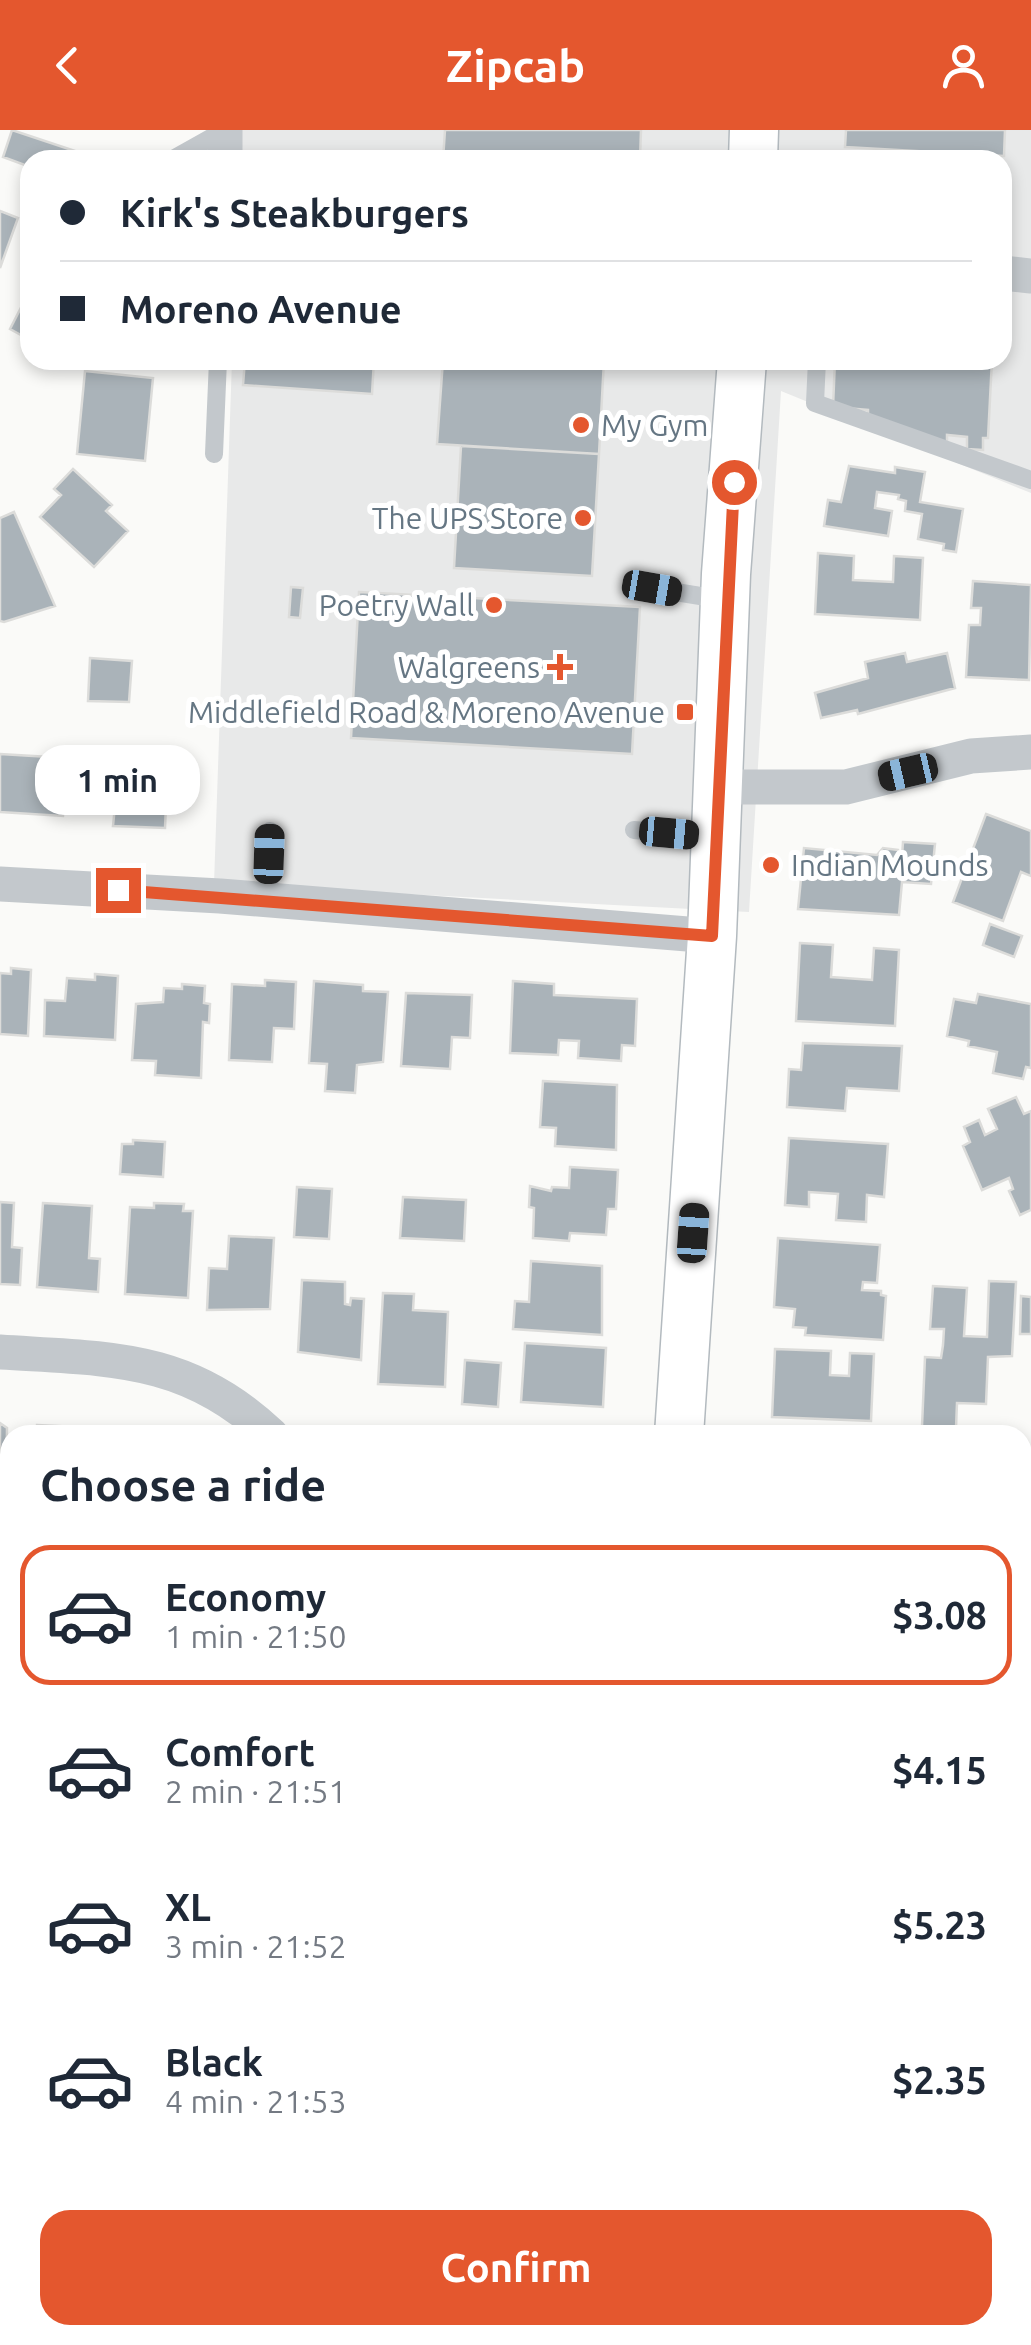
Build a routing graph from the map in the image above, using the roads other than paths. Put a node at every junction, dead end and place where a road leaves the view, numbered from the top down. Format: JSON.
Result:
{"nodes":[{"id":1,"x":225,"y":130,"type":"edge"},
{"id":2,"x":189,"y":150,"type":"edge"},
{"id":3,"x":218,"y":370,"type":"edge"},
{"id":4,"x":741,"y":370,"type":"edge"},
{"id":5,"x":816,"y":370,"type":"edge"},
{"id":6,"x":214,"y":454,"type":"dead end"},
{"id":7,"x":1031,"y":480,"type":"edge"},
{"id":8,"x":652,"y":588,"type":"dead end"},
{"id":9,"x":725,"y":600,"type":"junction"},
{"id":10,"x":1031,"y":752,"type":"edge"},
{"id":11,"x":720,"y":787,"type":"junction"},
{"id":12,"x":634,"y":830,"type":"dead end"},
{"id":13,"x":270,"y":831,"type":"dead end"},
{"id":14,"x":718,"y":838,"type":"junction"},
{"id":15,"x":0,"y":884,"type":"edge"},
{"id":16,"x":268,"y":902,"type":"junction"},
{"id":17,"x":712,"y":936,"type":"junction"},
{"id":18,"x":0,"y":1352,"type":"edge"},
{"id":19,"x":260,"y":1425,"type":"edge"},
{"id":20,"x":680,"y":1425,"type":"edge"}],
"edges":[{"from":1,"to":2,"type":"lane"},
{"from":3,"to":6,"type":"lane"},
{"from":4,"to":9,"type":"main road"},
{"from":5,"to":7,"type":"lane"},
{"from":8,"to":9,"type":"lane"},
{"from":9,"to":11,"type":"main road"},
{"from":10,"to":11,"type":"street"},
{"from":11,"to":14,"type":"main road"},
{"from":12,"to":14,"type":"lane"},
{"from":13,"to":16,"type":"lane"},
{"from":14,"to":17,"type":"main road"},
{"from":15,"to":16,"type":"street"},
{"from":16,"to":17,"type":"street"},
{"from":17,"to":20,"type":"main road"},
{"from":18,"to":19,"type":"street"}]}
